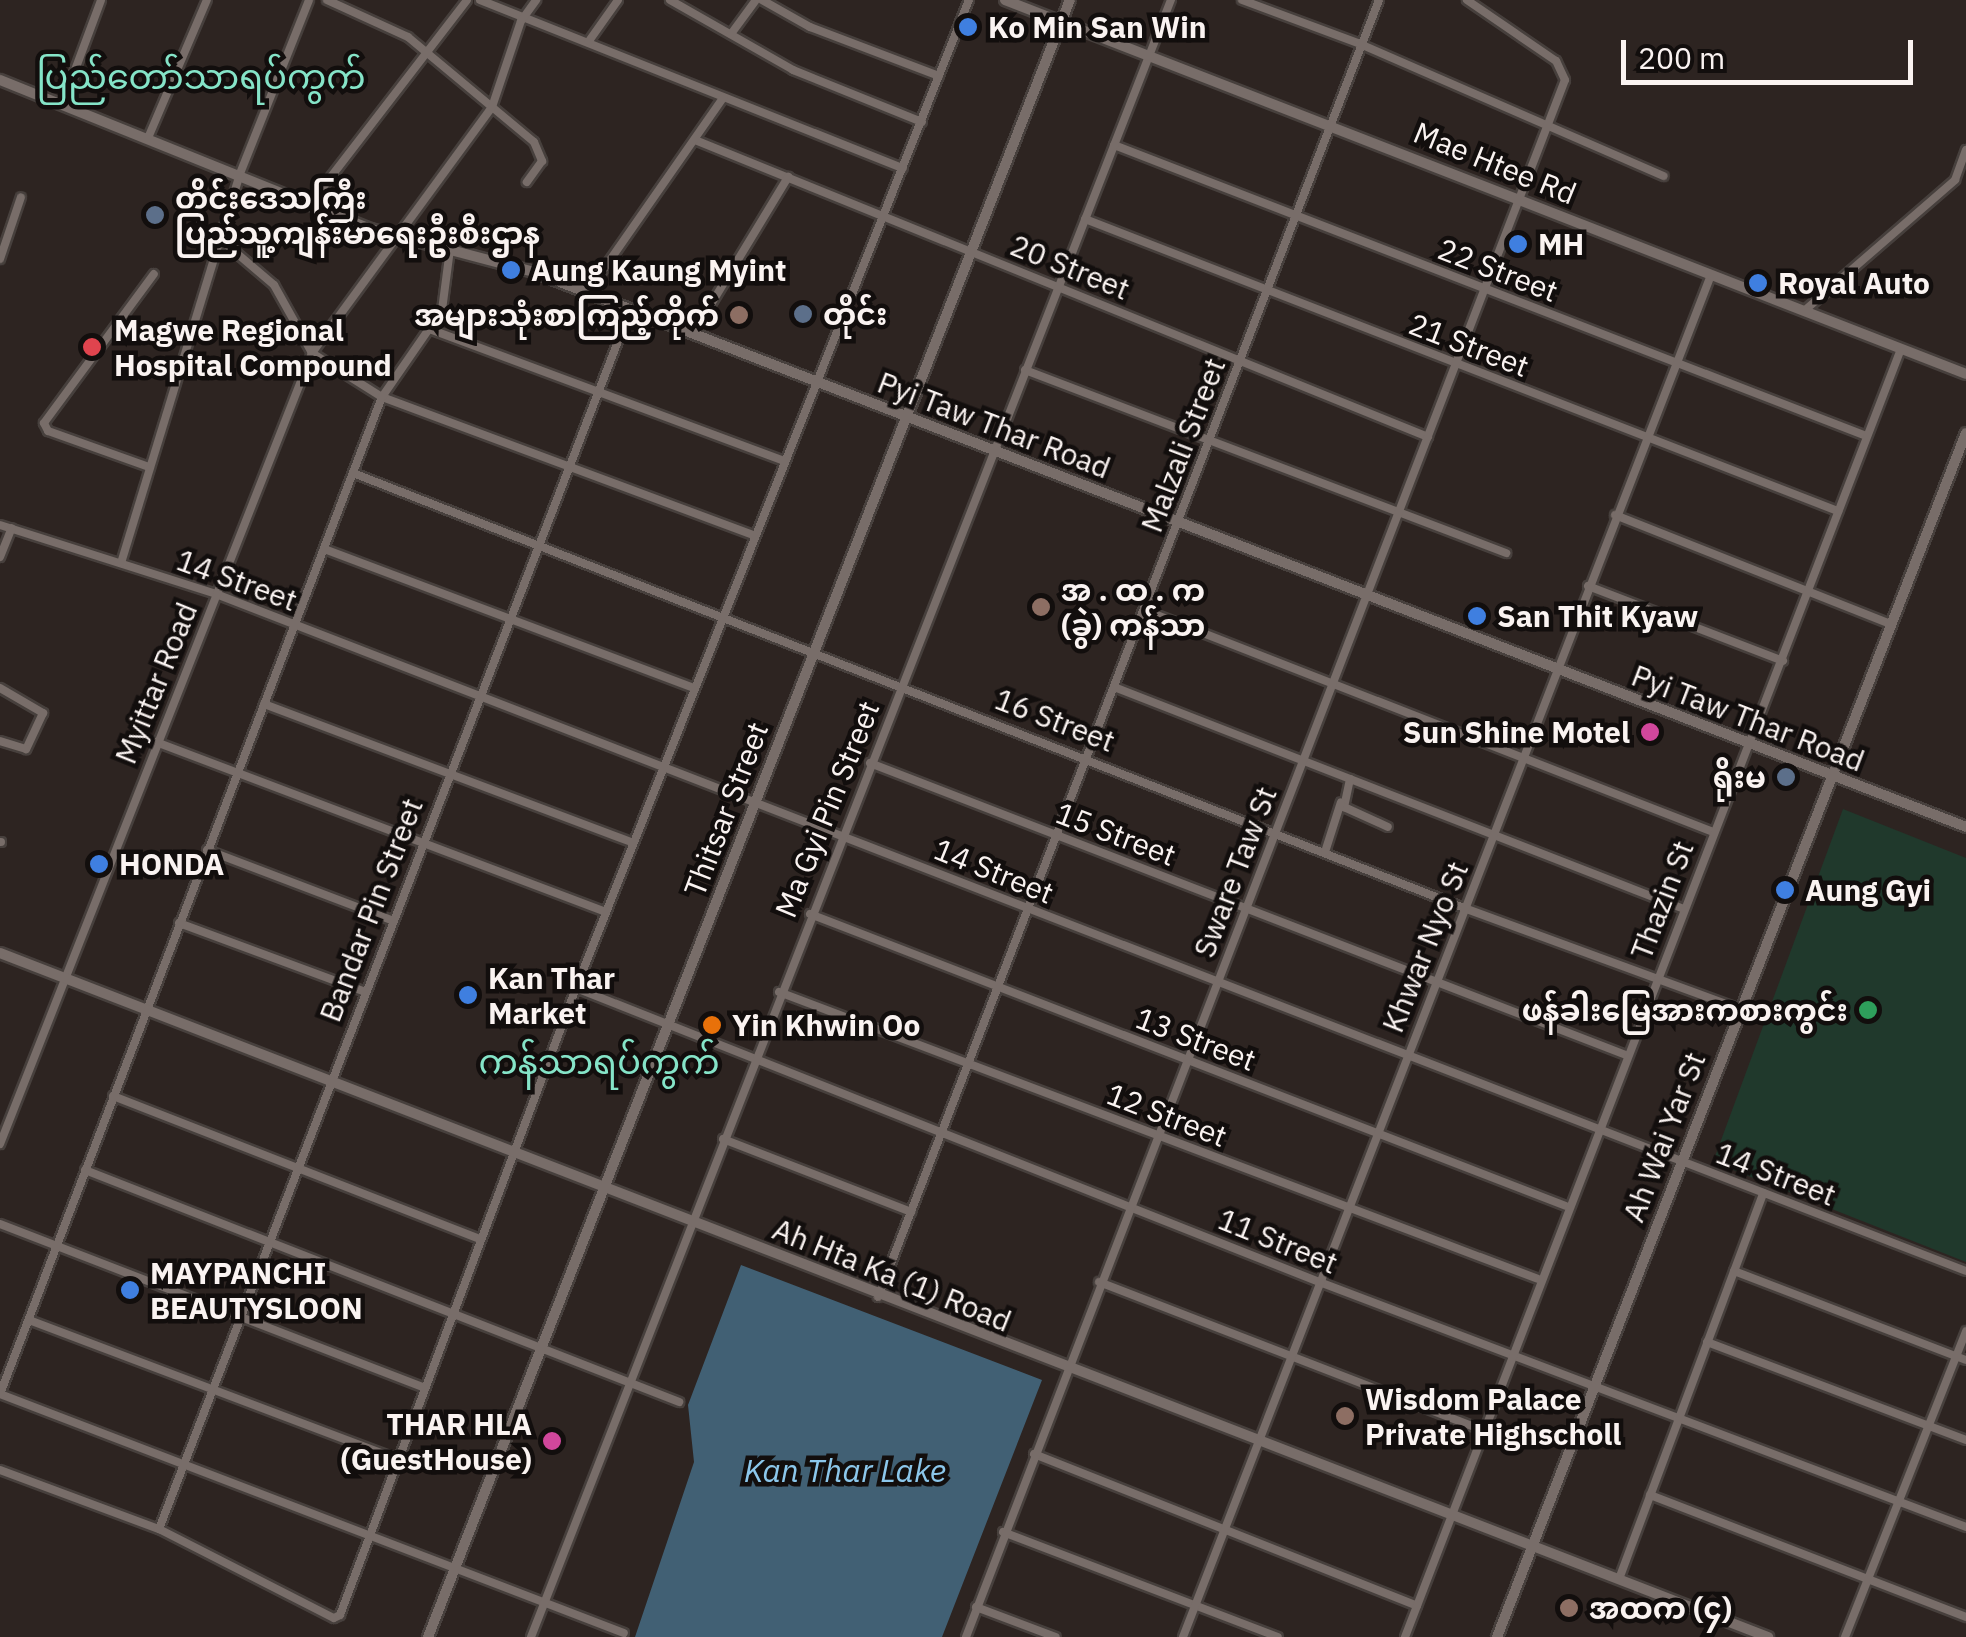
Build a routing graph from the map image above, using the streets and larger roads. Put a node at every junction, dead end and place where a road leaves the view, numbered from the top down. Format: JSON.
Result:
{"nodes":[{"id":1,"x":101,"y":0,"type":"edge"},
{"id":2,"x":207,"y":0,"type":"edge"},
{"id":3,"x":309,"y":0,"type":"edge"},
{"id":4,"x":327,"y":0,"type":"edge"},
{"id":5,"x":468,"y":0,"type":"edge"},
{"id":6,"x":480,"y":0,"type":"edge"},
{"id":7,"x":536,"y":0,"type":"edge"},
{"id":8,"x":618,"y":0,"type":"edge"},
{"id":9,"x":670,"y":0,"type":"edge"},
{"id":10,"x":759,"y":0,"type":"edge"},
{"id":11,"x":969,"y":0,"type":"edge"},
{"id":12,"x":1005,"y":0,"type":"edge"},
{"id":13,"x":1070,"y":0,"type":"edge"},
{"id":14,"x":1171,"y":0,"type":"edge"},
{"id":15,"x":1242,"y":0,"type":"edge"},
{"id":16,"x":1378,"y":0,"type":"edge"},
{"id":17,"x":1467,"y":0,"type":"edge"},
{"id":18,"x":521,"y":21,"type":"junction"},
{"id":19,"x":1060,"y":23,"type":"junction"},
{"id":20,"x":731,"y":34,"type":"junction"},
{"id":21,"x":589,"y":41,"type":"junction"},
{"id":22,"x":1360,"y":44,"type":"junction"},
{"id":23,"x":427,"y":52,"type":"junction"},
{"id":24,"x":1149,"y":55,"type":"junction"},
{"id":25,"x":939,"y":76,"type":"junction"},
{"id":26,"x":0,"y":80,"type":"edge"},
{"id":27,"x":723,"y":98,"type":"junction"},
{"id":28,"x":62,"y":104,"type":"junction"},
{"id":29,"x":492,"y":107,"type":"junction"},
{"id":30,"x":922,"y":122,"type":"junction"},
{"id":31,"x":1332,"y":124,"type":"junction"},
{"id":32,"x":1550,"y":124,"type":"junction"},
{"id":33,"x":148,"y":138,"type":"junction"},
{"id":34,"x":695,"y":140,"type":"junction"},
{"id":35,"x":1114,"y":145,"type":"junction"},
{"id":36,"x":1966,"y":150,"type":"edge"},
{"id":37,"x":903,"y":168,"type":"junction"},
{"id":38,"x":239,"y":176,"type":"junction"},
{"id":39,"x":1663,"y":176,"type":"dead end"},
{"id":40,"x":788,"y":178,"type":"junction"},
{"id":41,"x":527,"y":182,"type":"dead end"},
{"id":42,"x":21,"y":198,"type":"dead end"},
{"id":43,"x":1520,"y":201,"type":"junction"},
{"id":44,"x":310,"y":204,"type":"junction"},
{"id":45,"x":884,"y":216,"type":"junction"},
{"id":46,"x":1296,"y":216,"type":"junction"},
{"id":47,"x":1085,"y":219,"type":"junction"},
{"id":48,"x":398,"y":238,"type":"junction"},
{"id":49,"x":220,"y":240,"type":"junction"},
{"id":50,"x":450,"y":249,"type":"junction"},
{"id":51,"x":971,"y":252,"type":"junction"},
{"id":52,"x":0,"y":259,"type":"edge"},
{"id":53,"x":154,"y":274,"type":"dead end"},
{"id":54,"x":1711,"y":275,"type":"junction"},
{"id":55,"x":1058,"y":287,"type":"junction"},
{"id":56,"x":1267,"y":290,"type":"junction"},
{"id":57,"x":1486,"y":290,"type":"junction"},
{"id":58,"x":588,"y":293,"type":"junction"},
{"id":59,"x":630,"y":310,"type":"junction"},
{"id":60,"x":1804,"y":311,"type":"junction"},
{"id":61,"x":432,"y":330,"type":"junction"},
{"id":62,"x":693,"y":334,"type":"junction"},
{"id":63,"x":1901,"y":349,"type":"junction"},
{"id":64,"x":312,"y":354,"type":"junction"},
{"id":65,"x":1240,"y":360,"type":"junction"},
{"id":66,"x":1457,"y":364,"type":"junction"},
{"id":67,"x":1676,"y":364,"type":"junction"},
{"id":68,"x":1025,"y":370,"type":"junction"},
{"id":69,"x":1966,"y":374,"type":"edge"},
{"id":70,"x":813,"y":381,"type":"junction"},
{"id":71,"x":598,"y":393,"type":"junction"},
{"id":72,"x":382,"y":398,"type":"junction"},
{"id":73,"x":906,"y":418,"type":"junction"},
{"id":74,"x":1966,"y":433,"type":"edge"},
{"id":75,"x":1866,"y":436,"type":"junction"},
{"id":76,"x":1428,"y":437,"type":"junction"},
{"id":77,"x":1646,"y":439,"type":"junction"},
{"id":78,"x":1209,"y":440,"type":"junction"},
{"id":79,"x":993,"y":451,"type":"junction"},
{"id":80,"x":782,"y":460,"type":"junction"},
{"id":81,"x":150,"y":467,"type":"junction"},
{"id":82,"x":568,"y":467,"type":"junction"},
{"id":83,"x":353,"y":473,"type":"junction"},
{"id":84,"x":1838,"y":511,"type":"junction"},
{"id":85,"x":1399,"y":513,"type":"junction"},
{"id":86,"x":1616,"y":515,"type":"junction"},
{"id":87,"x":1177,"y":522,"type":"junction"},
{"id":88,"x":0,"y":525,"type":"edge"},
{"id":89,"x":12,"y":528,"type":"junction"},
{"id":90,"x":752,"y":535,"type":"junction"},
{"id":91,"x":538,"y":544,"type":"junction"},
{"id":92,"x":324,"y":549,"type":"junction"},
{"id":93,"x":1506,"y":553,"type":"dead end"},
{"id":94,"x":0,"y":557,"type":"edge"},
{"id":95,"x":121,"y":564,"type":"junction"},
{"id":96,"x":1588,"y":586,"type":"junction"},
{"id":97,"x":1811,"y":591,"type":"junction"},
{"id":98,"x":216,"y":594,"type":"junction"},
{"id":99,"x":1366,"y":596,"type":"junction"},
{"id":100,"x":1144,"y":610,"type":"junction"},
{"id":101,"x":721,"y":615,"type":"junction"},
{"id":102,"x":508,"y":618,"type":"junction"},
{"id":103,"x":295,"y":624,"type":"junction"},
{"id":104,"x":1891,"y":624,"type":"junction"},
{"id":105,"x":814,"y":651,"type":"junction"},
{"id":106,"x":1783,"y":661,"type":"junction"},
{"id":107,"x":1556,"y":672,"type":"junction"},
{"id":108,"x":901,"y":685,"type":"junction"},
{"id":109,"x":1332,"y":685,"type":"junction"},
{"id":110,"x":1114,"y":687,"type":"junction"},
{"id":111,"x":0,"y":688,"type":"edge"},
{"id":112,"x":693,"y":688,"type":"junction"},
{"id":113,"x":479,"y":694,"type":"junction"},
{"id":114,"x":264,"y":704,"type":"junction"},
{"id":115,"x":0,"y":741,"type":"edge"},
{"id":116,"x":156,"y":742,"type":"junction"},
{"id":117,"x":1748,"y":745,"type":"junction"},
{"id":118,"x":1087,"y":757,"type":"junction"},
{"id":119,"x":1522,"y":758,"type":"junction"},
{"id":120,"x":1303,"y":760,"type":"junction"},
{"id":121,"x":870,"y":763,"type":"junction"},
{"id":122,"x":665,"y":766,"type":"junction"},
{"id":123,"x":237,"y":772,"type":"junction"},
{"id":124,"x":448,"y":772,"type":"junction"},
{"id":125,"x":1832,"y":776,"type":"junction"},
{"id":126,"x":1350,"y":779,"type":"junction"},
{"id":127,"x":756,"y":801,"type":"junction"},
{"id":128,"x":1341,"y":802,"type":"junction"},
{"id":129,"x":1388,"y":827,"type":"dead end"},
{"id":130,"x":1966,"y":827,"type":"edge"},
{"id":131,"x":1274,"y":832,"type":"junction"},
{"id":132,"x":1713,"y":832,"type":"junction"},
{"id":133,"x":842,"y":834,"type":"junction"},
{"id":134,"x":1494,"y":834,"type":"junction"},
{"id":135,"x":1056,"y":835,"type":"junction"},
{"id":136,"x":421,"y":842,"type":"junction"},
{"id":137,"x":634,"y":842,"type":"junction"},
{"id":138,"x":207,"y":850,"type":"junction"},
{"id":139,"x":1324,"y":852,"type":"junction"},
{"id":140,"x":1245,"y":908,"type":"junction"},
{"id":141,"x":1464,"y":908,"type":"junction"},
{"id":142,"x":1028,"y":909,"type":"junction"},
{"id":143,"x":1684,"y":909,"type":"junction"},
{"id":144,"x":606,"y":912,"type":"junction"},
{"id":145,"x":810,"y":914,"type":"junction"},
{"id":146,"x":391,"y":920,"type":"junction"},
{"id":147,"x":179,"y":922,"type":"junction"},
{"id":148,"x":0,"y":953,"type":"edge"},
{"id":149,"x":66,"y":979,"type":"junction"},
{"id":150,"x":1656,"y":979,"type":"junction"},
{"id":151,"x":1216,"y":981,"type":"junction"},
{"id":152,"x":1433,"y":985,"type":"junction"},
{"id":153,"x":998,"y":986,"type":"junction"},
{"id":154,"x":576,"y":988,"type":"junction"},
{"id":155,"x":363,"y":990,"type":"junction"},
{"id":156,"x":779,"y":992,"type":"junction"},
{"id":157,"x":146,"y":1010,"type":"junction"},
{"id":158,"x":1740,"y":1010,"type":"junction"},
{"id":159,"x":668,"y":1024,"type":"junction"},
{"id":160,"x":1626,"y":1056,"type":"junction"},
{"id":161,"x":754,"y":1058,"type":"junction"},
{"id":162,"x":1405,"y":1058,"type":"junction"},
{"id":163,"x":1186,"y":1059,"type":"junction"},
{"id":164,"x":968,"y":1064,"type":"junction"},
{"id":165,"x":328,"y":1081,"type":"junction"},
{"id":166,"x":113,"y":1096,"type":"junction"},
{"id":167,"x":1598,"y":1130,"type":"junction"},
{"id":168,"x":942,"y":1132,"type":"junction"},
{"id":169,"x":1377,"y":1133,"type":"junction"},
{"id":170,"x":1156,"y":1134,"type":"junction"},
{"id":171,"x":722,"y":1139,"type":"junction"},
{"id":172,"x":0,"y":1144,"type":"edge"},
{"id":173,"x":512,"y":1152,"type":"junction"},
{"id":174,"x":1681,"y":1162,"type":"junction"},
{"id":175,"x":295,"y":1167,"type":"junction"},
{"id":176,"x":85,"y":1170,"type":"junction"},
{"id":177,"x":604,"y":1189,"type":"junction"},
{"id":178,"x":1763,"y":1193,"type":"junction"},
{"id":179,"x":1129,"y":1206,"type":"junction"},
{"id":180,"x":1566,"y":1206,"type":"junction"},
{"id":181,"x":1349,"y":1208,"type":"junction"},
{"id":182,"x":910,"y":1212,"type":"junction"},
{"id":183,"x":691,"y":1223,"type":"junction"},
{"id":184,"x":0,"y":1224,"type":"edge"},
{"id":185,"x":479,"y":1239,"type":"junction"},
{"id":186,"x":267,"y":1240,"type":"junction"},
{"id":187,"x":56,"y":1246,"type":"junction"},
{"id":188,"x":1734,"y":1271,"type":"junction"},
{"id":189,"x":1966,"y":1271,"type":"edge"},
{"id":190,"x":1538,"y":1279,"type":"junction"},
{"id":191,"x":1099,"y":1282,"type":"junction"},
{"id":192,"x":1322,"y":1283,"type":"junction"},
{"id":193,"x":878,"y":1297,"type":"junction"},
{"id":194,"x":451,"y":1313,"type":"junction"},
{"id":195,"x":238,"y":1315,"type":"junction"},
{"id":196,"x":29,"y":1320,"type":"junction"},
{"id":197,"x":1966,"y":1331,"type":"edge"},
{"id":198,"x":1707,"y":1342,"type":"junction"},
{"id":199,"x":541,"y":1348,"type":"junction"},
{"id":200,"x":1510,"y":1352,"type":"junction"},
{"id":201,"x":1956,"y":1356,"type":"junction"},
{"id":202,"x":1292,"y":1357,"type":"junction"},
{"id":203,"x":1966,"y":1360,"type":"edge"},
{"id":204,"x":1065,"y":1370,"type":"junction"},
{"id":205,"x":1594,"y":1383,"type":"junction"},
{"id":206,"x":631,"y":1384,"type":"junction"},
{"id":207,"x":423,"y":1387,"type":"junction"},
{"id":208,"x":210,"y":1388,"type":"junction"},
{"id":209,"x":0,"y":1394,"type":"edge"},
{"id":210,"x":678,"y":1402,"type":"dead end"},
{"id":211,"x":1679,"y":1417,"type":"junction"},
{"id":212,"x":1929,"y":1425,"type":"junction"},
{"id":213,"x":1482,"y":1430,"type":"junction"},
{"id":214,"x":1966,"y":1440,"type":"edge"},
{"id":215,"x":1259,"y":1444,"type":"junction"},
{"id":216,"x":1034,"y":1454,"type":"junction"},
{"id":217,"x":396,"y":1459,"type":"junction"},
{"id":218,"x":180,"y":1464,"type":"junction"},
{"id":219,"x":0,"y":1470,"type":"edge"},
{"id":220,"x":1650,"y":1494,"type":"junction"},
{"id":221,"x":1899,"y":1501,"type":"junction"},
{"id":222,"x":1450,"y":1516,"type":"junction"},
{"id":223,"x":1966,"y":1526,"type":"edge"},
{"id":224,"x":158,"y":1528,"type":"junction"},
{"id":225,"x":1225,"y":1530,"type":"junction"},
{"id":226,"x":1003,"y":1532,"type":"junction"},
{"id":227,"x":367,"y":1537,"type":"junction"},
{"id":228,"x":1531,"y":1545,"type":"junction"},
{"id":229,"x":454,"y":1572,"type":"junction"},
{"id":230,"x":1618,"y":1579,"type":"junction"},
{"id":231,"x":1868,"y":1579,"type":"junction"},
{"id":232,"x":543,"y":1604,"type":"junction"},
{"id":233,"x":1195,"y":1604,"type":"junction"},
{"id":234,"x":1417,"y":1606,"type":"junction"},
{"id":235,"x":976,"y":1607,"type":"junction"},
{"id":236,"x":1966,"y":1617,"type":"edge"},
{"id":237,"x":624,"y":1634,"type":"dead end"},
{"id":238,"x":428,"y":1637,"type":"edge"},
{"id":239,"x":531,"y":1637,"type":"edge"},
{"id":240,"x":966,"y":1637,"type":"edge"},
{"id":241,"x":1056,"y":1637,"type":"edge"},
{"id":242,"x":1183,"y":1637,"type":"edge"},
{"id":243,"x":1278,"y":1637,"type":"edge"},
{"id":244,"x":1405,"y":1637,"type":"edge"},
{"id":245,"x":1497,"y":1637,"type":"edge"},
{"id":246,"x":1768,"y":1637,"type":"edge"},
{"id":247,"x":1845,"y":1637,"type":"edge"}],
"edges":[{"from":1,"to":28,"type":"street"},
{"from":2,"to":33,"type":"street"},
{"from":3,"to":38,"type":"street"},
{"from":4,"to":23,"type":"street"},
{"from":5,"to":23,"type":"street"},
{"from":6,"to":18,"type":"street"},
{"from":7,"to":18,"type":"street","name":"Myittar Road"},
{"from":8,"to":21,"type":"street"},
{"from":9,"to":20,"type":"street"},
{"from":10,"to":20,"type":"street"},
{"from":10,"to":25,"type":"street"},
{"from":11,"to":25,"type":"street"},
{"from":12,"to":19,"type":"street","name":"Mae Htee Rd"},
{"from":13,"to":19,"type":"street","name":"Thitsar Street"},
{"from":14,"to":24,"type":"street","name":"Ma Gyi Pin Street"},
{"from":15,"to":22,"type":"street"},
{"from":16,"to":22,"type":"street","name":"Malzali Street"},
{"from":17,"to":32,"type":"street","name":"Sware Taw St"},
{"from":18,"to":21,"type":"street"},
{"from":18,"to":29,"type":"street","name":"Myittar Road"},
{"from":19,"to":24,"type":"street","name":"Mae Htee Rd"},
{"from":19,"to":51,"type":"street","name":"Thitsar Street"},
{"from":20,"to":30,"type":"street"},
{"from":21,"to":27,"type":"street"},
{"from":22,"to":31,"type":"street","name":"Malzali Street"},
{"from":22,"to":32,"type":"street"},
{"from":23,"to":29,"type":"street"},
{"from":23,"to":44,"type":"street"},
{"from":24,"to":31,"type":"street","name":"Mae Htee Rd"},
{"from":24,"to":35,"type":"street","name":"Ma Gyi Pin Street"},
{"from":25,"to":30,"type":"street"},
{"from":26,"to":28,"type":"street","name":"Pyi Taw Thar Road"},
{"from":27,"to":34,"type":"street"},
{"from":27,"to":37,"type":"street"},
{"from":28,"to":33,"type":"street","name":"Pyi Taw Thar Road"},
{"from":29,"to":41,"type":"street"},
{"from":29,"to":48,"type":"street","name":"Myittar Road"},
{"from":30,"to":37,"type":"street"},
{"from":31,"to":43,"type":"street","name":"Mae Htee Rd"},
{"from":31,"to":46,"type":"street","name":"Malzali Street"},
{"from":32,"to":39,"type":"street"},
{"from":32,"to":43,"type":"street","name":"Sware Taw St"},
{"from":33,"to":38,"type":"street","name":"Pyi Taw Thar Road"},
{"from":34,"to":40,"type":"street","name":"20 Street"},
{"from":34,"to":58,"type":"street"},
{"from":35,"to":46,"type":"street","name":"22 Street"},
{"from":35,"to":47,"type":"street","name":"Ma Gyi Pin Street"},
{"from":36,"to":60,"type":"street"},
{"from":37,"to":45,"type":"street"},
{"from":38,"to":44,"type":"street","name":"Pyi Taw Thar Road"},
{"from":38,"to":49,"type":"street"},
{"from":40,"to":45,"type":"street","name":"20 Street"},
{"from":40,"to":62,"type":"street"},
{"from":42,"to":52,"type":"street"},
{"from":43,"to":54,"type":"street","name":"Mae Htee Rd"},
{"from":43,"to":57,"type":"street","name":"Sware Taw St"},
{"from":44,"to":48,"type":"street","name":"Pyi Taw Thar Road"},
{"from":45,"to":51,"type":"street","name":"20 Street"},
{"from":45,"to":70,"type":"street"},
{"from":46,"to":56,"type":"street","name":"Malzali Street"},
{"from":46,"to":57,"type":"street","name":"22 Street"},
{"from":47,"to":55,"type":"street","name":"Ma Gyi Pin Street"},
{"from":47,"to":56,"type":"street","name":"21 Street"},
{"from":48,"to":50,"type":"street","name":"Pyi Taw Thar Road"},
{"from":48,"to":64,"type":"street","name":"Myittar Road"},
{"from":49,"to":64,"type":"street"},
{"from":49,"to":81,"type":"street"},
{"from":50,"to":58,"type":"street","name":"Pyi Taw Thar Road"},
{"from":50,"to":61,"type":"street"},
{"from":51,"to":55,"type":"street","name":"20 Street"},
{"from":51,"to":73,"type":"street","name":"Thitsar Street"},
{"from":53,"to":81,"type":"street"},
{"from":54,"to":60,"type":"street","name":"Mae Htee Rd"},
{"from":54,"to":67,"type":"street","name":"Khwar Nyo St"},
{"from":55,"to":65,"type":"street","name":"20 Street"},
{"from":55,"to":68,"type":"street","name":"Ma Gyi Pin Street"},
{"from":56,"to":65,"type":"street","name":"Malzali Street"},
{"from":56,"to":66,"type":"street","name":"21 Street"},
{"from":57,"to":66,"type":"street","name":"Sware Taw St"},
{"from":57,"to":67,"type":"street","name":"22 Street"},
{"from":58,"to":59,"type":"street","name":"Pyi Taw Thar Road"},
{"from":59,"to":62,"type":"street","name":"Pyi Taw Thar Road"},
{"from":59,"to":71,"type":"street","name":"Bandar Pin Street"},
{"from":60,"to":63,"type":"street","name":"Mae Htee Rd"},
{"from":61,"to":71,"type":"street"},
{"from":61,"to":72,"type":"street"},
{"from":62,"to":70,"type":"street","name":"Pyi Taw Thar Road"},
{"from":63,"to":69,"type":"street","name":"Mae Htee Rd"},
{"from":63,"to":75,"type":"street","name":"Thazin St"},
{"from":64,"to":72,"type":"street"},
{"from":64,"to":98,"type":"street","name":"Myittar Road"},
{"from":65,"to":76,"type":"street","name":"20 Street"},
{"from":65,"to":78,"type":"street","name":"Malzali Street"},
{"from":66,"to":76,"type":"street","name":"Sware Taw St"},
{"from":66,"to":77,"type":"street","name":"21 Street"},
{"from":67,"to":75,"type":"street","name":"22 Street"},
{"from":67,"to":77,"type":"street","name":"Khwar Nyo St"},
{"from":68,"to":78,"type":"street"},
{"from":68,"to":79,"type":"street","name":"Ma Gyi Pin Street"},
{"from":70,"to":73,"type":"street","name":"Pyi Taw Thar Road"},
{"from":70,"to":80,"type":"street"},
{"from":71,"to":80,"type":"street"},
{"from":71,"to":82,"type":"street","name":"Bandar Pin Street"},
{"from":72,"to":82,"type":"street"},
{"from":72,"to":83,"type":"street"},
{"from":73,"to":79,"type":"street","name":"Pyi Taw Thar Road"},
{"from":73,"to":105,"type":"street","name":"Thitsar Street"},
{"from":74,"to":104,"type":"street","name":"Ah Wai Yar St"},
{"from":75,"to":84,"type":"street","name":"Thazin St"},
{"from":76,"to":85,"type":"street","name":"Sware Taw St"},
{"from":77,"to":84,"type":"street","name":"21 Street"},
{"from":77,"to":86,"type":"street","name":"Khwar Nyo St"},
{"from":78,"to":85,"type":"street"},
{"from":78,"to":87,"type":"street","name":"Malzali Street"},
{"from":79,"to":87,"type":"street","name":"Pyi Taw Thar Road"},
{"from":79,"to":108,"type":"street","name":"Ma Gyi Pin Street"},
{"from":80,"to":90,"type":"street"},
{"from":81,"to":95,"type":"street"},
{"from":82,"to":90,"type":"street"},
{"from":82,"to":91,"type":"street","name":"Bandar Pin Street"},
{"from":83,"to":91,"type":"street","name":"16 Street"},
{"from":83,"to":92,"type":"street"},
{"from":84,"to":97,"type":"street","name":"Thazin St"},
{"from":85,"to":93,"type":"street"},
{"from":85,"to":99,"type":"street","name":"Sware Taw St"},
{"from":86,"to":96,"type":"street","name":"Khwar Nyo St"},
{"from":86,"to":97,"type":"street"},
{"from":87,"to":99,"type":"street","name":"Pyi Taw Thar Road"},
{"from":87,"to":100,"type":"street","name":"Malzali Street"},
{"from":88,"to":89,"type":"street","name":"14 Street"},
{"from":89,"to":94,"type":"street"},
{"from":89,"to":95,"type":"street","name":"14 Street"},
{"from":90,"to":101,"type":"street"},
{"from":91,"to":101,"type":"street","name":"16 Street"},
{"from":91,"to":102,"type":"street","name":"Bandar Pin Street"},
{"from":92,"to":102,"type":"street"},
{"from":92,"to":103,"type":"street"},
{"from":95,"to":98,"type":"street","name":"14 Street"},
{"from":96,"to":106,"type":"street"},
{"from":96,"to":107,"type":"street","name":"Khwar Nyo St"},
{"from":97,"to":104,"type":"street"},
{"from":97,"to":106,"type":"street","name":"Thazin St"},
{"from":98,"to":103,"type":"street","name":"14 Street"},
{"from":98,"to":116,"type":"street","name":"Myittar Road"},
{"from":99,"to":107,"type":"street","name":"Pyi Taw Thar Road"},
{"from":99,"to":109,"type":"street","name":"Sware Taw St"},
{"from":100,"to":109,"type":"street"},
{"from":100,"to":110,"type":"street","name":"Malzali Street"},
{"from":101,"to":105,"type":"street","name":"16 Street"},
{"from":101,"to":112,"type":"street"},
{"from":102,"to":112,"type":"street"},
{"from":102,"to":113,"type":"street","name":"Bandar Pin Street"},
{"from":103,"to":113,"type":"street","name":"14 Street"},
{"from":103,"to":114,"type":"street"},
{"from":104,"to":125,"type":"street","name":"Ah Wai Yar St"},
{"from":105,"to":108,"type":"street","name":"16 Street"},
{"from":105,"to":127,"type":"street","name":"Thitsar Street"},
{"from":106,"to":117,"type":"street","name":"Thazin St"},
{"from":107,"to":117,"type":"street","name":"Pyi Taw Thar Road"},
{"from":107,"to":119,"type":"street","name":"Khwar Nyo St"},
{"from":108,"to":118,"type":"street","name":"16 Street"},
{"from":108,"to":121,"type":"street","name":"Ma Gyi Pin Street"},
{"from":109,"to":119,"type":"street"},
{"from":109,"to":120,"type":"street","name":"Sware Taw St"},
{"from":110,"to":118,"type":"street","name":"Malzali Street"},
{"from":110,"to":120,"type":"street"},
{"from":111,"to":115,"type":"street"},
{"from":112,"to":122,"type":"street"},
{"from":113,"to":122,"type":"street","name":"14 Street"},
{"from":113,"to":124,"type":"street","name":"Bandar Pin Street"},
{"from":114,"to":123,"type":"street"},
{"from":114,"to":124,"type":"street"},
{"from":116,"to":123,"type":"street"},
{"from":116,"to":149,"type":"street","name":"Myittar Road"},
{"from":117,"to":125,"type":"street","name":"Pyi Taw Thar Road"},
{"from":117,"to":132,"type":"street","name":"Thazin St"},
{"from":118,"to":131,"type":"street","name":"16 Street"},
{"from":118,"to":135,"type":"street","name":"Malzali Street"},
{"from":119,"to":132,"type":"street"},
{"from":119,"to":134,"type":"street","name":"Khwar Nyo St"},
{"from":120,"to":126,"type":"street"},
{"from":120,"to":131,"type":"street","name":"Sware Taw St"},
{"from":121,"to":133,"type":"street","name":"Ma Gyi Pin Street"},
{"from":121,"to":135,"type":"street","name":"15 Street"},
{"from":122,"to":127,"type":"street","name":"14 Street"},
{"from":122,"to":137,"type":"street"},
{"from":123,"to":136,"type":"street"},
{"from":123,"to":138,"type":"street"},
{"from":124,"to":136,"type":"street","name":"Bandar Pin Street"},
{"from":124,"to":137,"type":"street"},
{"from":125,"to":130,"type":"street","name":"Pyi Taw Thar Road"},
{"from":125,"to":158,"type":"street","name":"Ah Wai Yar St"},
{"from":126,"to":128,"type":"street"},
{"from":126,"to":134,"type":"street"},
{"from":127,"to":133,"type":"street","name":"14 Street"},
{"from":127,"to":159,"type":"street","name":"Thitsar Street"},
{"from":128,"to":129,"type":"street"},
{"from":128,"to":139,"type":"street"},
{"from":131,"to":139,"type":"street","name":"16 Street"},
{"from":131,"to":140,"type":"street","name":"Sware Taw St"},
{"from":132,"to":143,"type":"street","name":"Thazin St"},
{"from":133,"to":142,"type":"street","name":"14 Street"},
{"from":133,"to":145,"type":"street","name":"Ma Gyi Pin Street"},
{"from":134,"to":141,"type":"street","name":"Khwar Nyo St"},
{"from":134,"to":143,"type":"street"},
{"from":135,"to":140,"type":"street","name":"15 Street"},
{"from":135,"to":142,"type":"street","name":"Malzali Street"},
{"from":136,"to":144,"type":"street"},
{"from":136,"to":146,"type":"street","name":"Bandar Pin Street"},
{"from":137,"to":144,"type":"street"},
{"from":138,"to":146,"type":"street"},
{"from":138,"to":147,"type":"street"},
{"from":139,"to":141,"type":"street","name":"16 Street"},
{"from":140,"to":151,"type":"street","name":"Sware Taw St"},
{"from":140,"to":152,"type":"street","name":"15 Street"},
{"from":141,"to":150,"type":"street","name":"16 Street"},
{"from":141,"to":152,"type":"street","name":"Khwar Nyo St"},
{"from":142,"to":151,"type":"street","name":"14 Street"},
{"from":142,"to":153,"type":"street","name":"Malzali Street"},
{"from":143,"to":150,"type":"street","name":"Thazin St"},
{"from":144,"to":154,"type":"street"},
{"from":145,"to":153,"type":"street","name":"13 Street"},
{"from":145,"to":156,"type":"street","name":"Ma Gyi Pin Street"},
{"from":146,"to":155,"type":"street","name":"Bandar Pin Street"},
{"from":147,"to":155,"type":"street"},
{"from":147,"to":157,"type":"street"},
{"from":148,"to":149,"type":"street","name":"Ah Hta Ka (1) Road"},
{"from":149,"to":157,"type":"street","name":"Ah Hta Ka (1) Road"},
{"from":149,"to":172,"type":"street","name":"Myittar Road"},
{"from":150,"to":158,"type":"street","name":"16 Street"},
{"from":150,"to":160,"type":"street","name":"Thazin St"},
{"from":151,"to":162,"type":"street","name":"14 Street"},
{"from":151,"to":163,"type":"street","name":"Sware Taw St"},
{"from":152,"to":160,"type":"street","name":"15 Street"},
{"from":152,"to":162,"type":"street","name":"Khwar Nyo St"},
{"from":153,"to":163,"type":"street","name":"13 Street"},
{"from":153,"to":164,"type":"street","name":"Malzali Street"},
{"from":154,"to":159,"type":"street","name":"11 Street"},
{"from":154,"to":173,"type":"street"},
{"from":155,"to":165,"type":"street","name":"Bandar Pin Street"},
{"from":156,"to":161,"type":"street","name":"Ma Gyi Pin Street"},
{"from":156,"to":164,"type":"street","name":"12 Street"},
{"from":157,"to":165,"type":"street","name":"Ah Hta Ka (1) Road"},
{"from":157,"to":166,"type":"street"},
{"from":158,"to":174,"type":"street","name":"Ah Wai Yar St"},
{"from":159,"to":161,"type":"street","name":"11 Street"},
{"from":159,"to":177,"type":"street","name":"Thitsar Street"},
{"from":160,"to":167,"type":"street","name":"Thazin St"},
{"from":161,"to":168,"type":"street","name":"11 Street"},
{"from":161,"to":171,"type":"street","name":"Ma Gyi Pin Street"},
{"from":162,"to":167,"type":"street","name":"14 Street"},
{"from":162,"to":169,"type":"street","name":"Khwar Nyo St"},
{"from":163,"to":169,"type":"street","name":"13 Street"},
{"from":163,"to":170,"type":"street","name":"Sware Taw St"},
{"from":164,"to":168,"type":"street","name":"Malzali Street"},
{"from":164,"to":170,"type":"street","name":"12 Street"},
{"from":165,"to":173,"type":"street","name":"Ah Hta Ka (1) Road"},
{"from":165,"to":175,"type":"street","name":"Bandar Pin Street"},
{"from":166,"to":175,"type":"street"},
{"from":166,"to":176,"type":"street"},
{"from":167,"to":174,"type":"street","name":"14 Street"},
{"from":167,"to":180,"type":"street","name":"Thazin St"},
{"from":168,"to":179,"type":"street","name":"11 Street"},
{"from":168,"to":182,"type":"street","name":"Malzali Street"},
{"from":169,"to":180,"type":"street","name":"13 Street"},
{"from":169,"to":181,"type":"street","name":"Khwar Nyo St"},
{"from":170,"to":179,"type":"street","name":"Sware Taw St"},
{"from":170,"to":181,"type":"street","name":"12 Street"},
{"from":171,"to":182,"type":"street"},
{"from":171,"to":183,"type":"street","name":"Ma Gyi Pin Street"},
{"from":173,"to":177,"type":"street","name":"Ah Hta Ka (1) Road"},
{"from":173,"to":185,"type":"street"},
{"from":174,"to":178,"type":"street","name":"14 Street"},
{"from":174,"to":205,"type":"street","name":"Ah Wai Yar St"},
{"from":175,"to":185,"type":"street"},
{"from":175,"to":186,"type":"street","name":"Bandar Pin Street"},
{"from":176,"to":186,"type":"street"},
{"from":176,"to":187,"type":"street"},
{"from":177,"to":183,"type":"street","name":"Ah Hta Ka (1) Road"},
{"from":177,"to":199,"type":"street","name":"Thitsar Street"},
{"from":178,"to":188,"type":"street"},
{"from":178,"to":189,"type":"street","name":"14 Street"},
{"from":179,"to":191,"type":"street","name":"Sware Taw St"},
{"from":179,"to":192,"type":"street","name":"11 Street"},
{"from":180,"to":190,"type":"street","name":"Thazin St"},
{"from":181,"to":190,"type":"street","name":"12 Street"},
{"from":181,"to":192,"type":"street","name":"Khwar Nyo St"},
{"from":182,"to":193,"type":"street","name":"Malzali Street"},
{"from":183,"to":193,"type":"street","name":"Ah Hta Ka (1) Road"},
{"from":183,"to":206,"type":"street","name":"Ma Gyi Pin Street"},
{"from":184,"to":187,"type":"street"},
{"from":185,"to":194,"type":"street"},
{"from":186,"to":194,"type":"street"},
{"from":186,"to":195,"type":"street","name":"Bandar Pin Street"},
{"from":187,"to":195,"type":"street"},
{"from":187,"to":196,"type":"street"},
{"from":188,"to":198,"type":"street"},
{"from":188,"to":201,"type":"street"},
{"from":190,"to":200,"type":"street","name":"Thazin St"},
{"from":191,"to":202,"type":"street"},
{"from":191,"to":204,"type":"street","name":"Sware Taw St"},
{"from":192,"to":200,"type":"street","name":"11 Street"},
{"from":192,"to":202,"type":"street","name":"Khwar Nyo St"},
{"from":193,"to":204,"type":"street","name":"Ah Hta Ka (1) Road"},
{"from":194,"to":199,"type":"street"},
{"from":194,"to":207,"type":"street"},
{"from":195,"to":207,"type":"street"},
{"from":195,"to":208,"type":"street","name":"Bandar Pin Street"},
{"from":196,"to":208,"type":"street"},
{"from":196,"to":209,"type":"street"},
{"from":197,"to":201,"type":"street"},
{"from":198,"to":211,"type":"street"},
{"from":198,"to":212,"type":"street"},
{"from":199,"to":206,"type":"street"},
{"from":199,"to":229,"type":"street","name":"Thitsar Street"},
{"from":200,"to":205,"type":"street","name":"11 Street"},
{"from":200,"to":213,"type":"street","name":"Thazin St"},
{"from":201,"to":203,"type":"street"},
{"from":201,"to":212,"type":"street"},
{"from":202,"to":213,"type":"street"},
{"from":202,"to":215,"type":"street","name":"Khwar Nyo St"},
{"from":204,"to":215,"type":"street","name":"Ah Hta Ka (1) Road"},
{"from":204,"to":216,"type":"street","name":"Sware Taw St"},
{"from":205,"to":211,"type":"street","name":"11 Street"},
{"from":205,"to":228,"type":"street","name":"Ah Wai Yar St"},
{"from":206,"to":210,"type":"street"},
{"from":206,"to":232,"type":"street","name":"Ma Gyi Pin Street"},
{"from":207,"to":217,"type":"street"},
{"from":208,"to":217,"type":"street"},
{"from":208,"to":218,"type":"street","name":"Bandar Pin Street"},
{"from":209,"to":218,"type":"street"},
{"from":211,"to":220,"type":"street"},
{"from":211,"to":221,"type":"street","name":"11 Street"},
{"from":212,"to":214,"type":"street"},
{"from":212,"to":221,"type":"street"},
{"from":213,"to":222,"type":"street","name":"Thazin St"},
{"from":215,"to":222,"type":"street","name":"Ah Hta Ka (1) Road"},
{"from":215,"to":225,"type":"street","name":"Khwar Nyo St"},
{"from":216,"to":225,"type":"street"},
{"from":216,"to":226,"type":"street","name":"Sware Taw St"},
{"from":217,"to":227,"type":"street"},
{"from":218,"to":224,"type":"street","name":"Bandar Pin Street"},
{"from":218,"to":227,"type":"street"},
{"from":219,"to":224,"type":"street"},
{"from":220,"to":230,"type":"street"},
{"from":220,"to":231,"type":"street"},
{"from":221,"to":223,"type":"street","name":"11 Street"},
{"from":221,"to":231,"type":"street"},
{"from":222,"to":228,"type":"street","name":"Ah Hta Ka (1) Road"},
{"from":222,"to":234,"type":"street","name":"Thazin St"},
{"from":224,"to":227,"type":"street"},
{"from":225,"to":233,"type":"street","name":"Khwar Nyo St"},
{"from":225,"to":234,"type":"street"},
{"from":226,"to":233,"type":"street"},
{"from":226,"to":235,"type":"street","name":"Sware Taw St"},
{"from":227,"to":229,"type":"street"},
{"from":228,"to":230,"type":"street","name":"Ah Hta Ka (1) Road"},
{"from":228,"to":245,"type":"street","name":"Ah Wai Yar St"},
{"from":229,"to":232,"type":"street"},
{"from":229,"to":238,"type":"street","name":"Thitsar Street"},
{"from":230,"to":246,"type":"street","name":"Ah Hta Ka (1) Road"},
{"from":231,"to":236,"type":"street"},
{"from":231,"to":247,"type":"street"},
{"from":232,"to":237,"type":"street"},
{"from":232,"to":239,"type":"street","name":"Ma Gyi Pin Street"},
{"from":233,"to":242,"type":"street","name":"Khwar Nyo St"},
{"from":233,"to":243,"type":"street"},
{"from":234,"to":244,"type":"street","name":"Thazin St"},
{"from":235,"to":240,"type":"street","name":"Sware Taw St"},
{"from":235,"to":241,"type":"street"}]}
